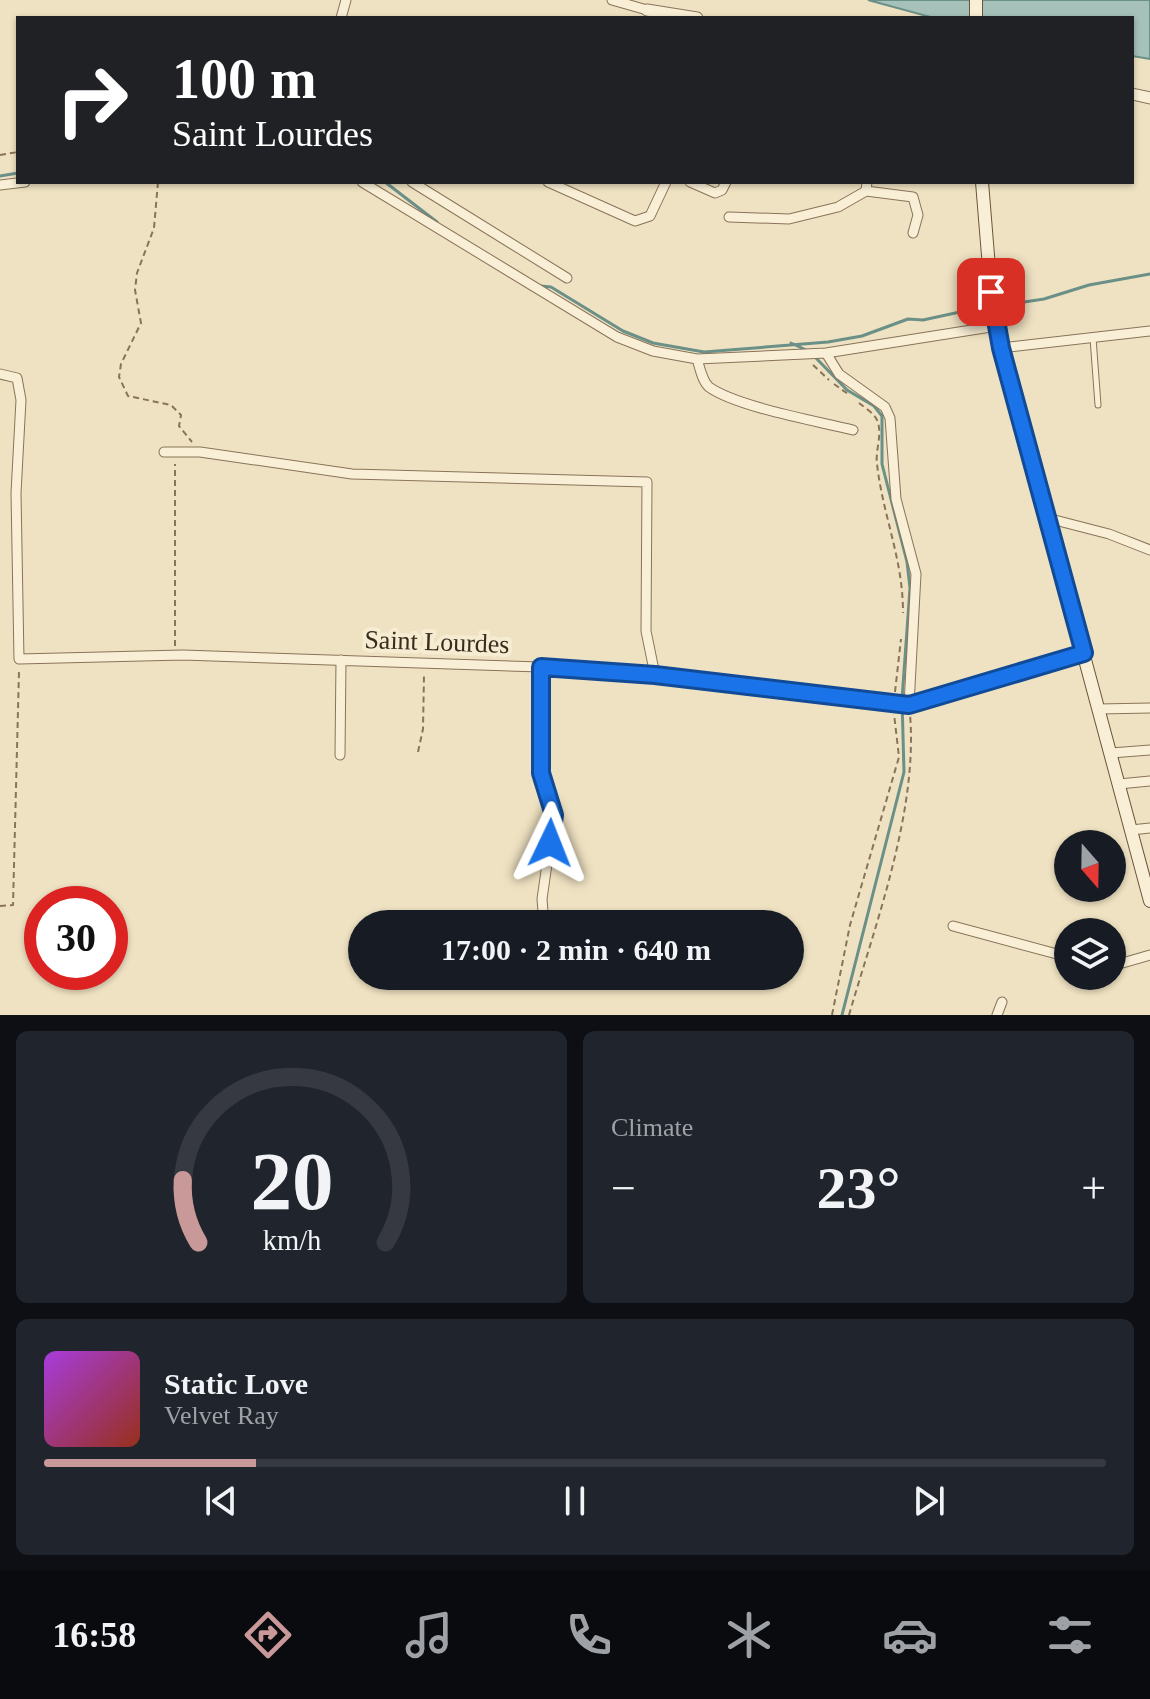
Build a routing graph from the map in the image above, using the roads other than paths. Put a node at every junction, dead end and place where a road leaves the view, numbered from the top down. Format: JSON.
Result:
{"nodes":[{"id":1,"x":612,"y":0,"type":"edge"},
{"id":2,"x":647,"y":10,"type":"joint"},
{"id":3,"x":684,"y":16,"type":"edge"},
{"id":4,"x":365,"y":184,"type":"edge"},
{"id":5,"x":415,"y":184,"type":"edge"},
{"id":6,"x":552,"y":184,"type":"edge"},
{"id":7,"x":665,"y":184,"type":"edge"},
{"id":8,"x":695,"y":184,"type":"edge"},
{"id":9,"x":725,"y":184,"type":"edge"},
{"id":10,"x":982,"y":184,"type":"edge"},
{"id":11,"x":866,"y":187,"type":"edge"},
{"id":12,"x":729,"y":217,"type":"dead end"},
{"id":13,"x":913,"y":233,"type":"dead end"},
{"id":14,"x":567,"y":278,"type":"dead end"},
{"id":15,"x":997,"y":326,"type":"junction"},
{"id":16,"x":1150,"y":331,"type":"edge"},
{"id":17,"x":1093,"y":338,"type":"junction"},
{"id":18,"x":1001,"y":348,"type":"junction"},
{"id":19,"x":822,"y":354,"type":"junction"},
{"id":20,"x":697,"y":359,"type":"junction"},
{"id":21,"x":0,"y":374,"type":"edge"},
{"id":22,"x":1098,"y":405,"type":"dead end"},
{"id":23,"x":853,"y":430,"type":"dead end"},
{"id":24,"x":169,"y":452,"type":"road end"},
{"id":25,"x":1047,"y":518,"type":"junction"},
{"id":26,"x":1150,"y":550,"type":"edge"},
{"id":27,"x":1084,"y":653,"type":"junction"},
{"id":28,"x":341,"y":660,"type":"junction"},
{"id":29,"x":541,"y":667,"type":"junction"},
{"id":30,"x":655,"y":675,"type":"junction"},
{"id":31,"x":908,"y":705,"type":"junction"},
{"id":32,"x":1150,"y":708,"type":"edge"},
{"id":33,"x":1099,"y":709,"type":"junction"},
{"id":34,"x":1150,"y":750,"type":"edge"},
{"id":35,"x":1111,"y":753,"type":"junction"},
{"id":36,"x":340,"y":755,"type":"dead end"},
{"id":37,"x":1150,"y":781,"type":"edge"},
{"id":38,"x":1119,"y":784,"type":"junction"},
{"id":39,"x":1150,"y":828,"type":"edge"},
{"id":40,"x":1131,"y":830,"type":"junction"},
{"id":41,"x":1150,"y":901,"type":"edge"},
{"id":42,"x":543,"y":910,"type":"edge"},
{"id":43,"x":953,"y":926,"type":"dead end"},
{"id":44,"x":1054,"y":953,"type":"edge"},
{"id":45,"x":1150,"y":955,"type":"edge"},
{"id":46,"x":1126,"y":962,"type":"edge"},
{"id":47,"x":1002,"y":1002,"type":"dead end"},
{"id":48,"x":997,"y":1015,"type":"edge"}],
"edges":[{"from":1,"to":2,"type":"street"},
{"from":2,"to":3,"type":"street"},
{"from":4,"to":20,"type":"street"},
{"from":5,"to":14,"type":"street"},
{"from":6,"to":7,"type":"street"},
{"from":8,"to":9,"type":"street"},
{"from":10,"to":15,"type":"main road"},
{"from":11,"to":12,"type":"street"},
{"from":11,"to":13,"type":"street"},
{"from":15,"to":18,"type":"main road"},
{"from":15,"to":19,"type":"street"},
{"from":16,"to":17,"type":"street"},
{"from":17,"to":18,"type":"street"},
{"from":17,"to":22,"type":"lane"},
{"from":18,"to":25,"type":"main road"},
{"from":19,"to":20,"type":"street"},
{"from":19,"to":31,"type":"street"},
{"from":20,"to":23,"type":"street"},
{"from":21,"to":28,"type":"street","name":"Saint Lourdes"},
{"from":24,"to":30,"type":"street"},
{"from":25,"to":26,"type":"street"},
{"from":25,"to":27,"type":"main road"},
{"from":27,"to":31,"type":"street","name":"Saint Lourdes"},
{"from":27,"to":33,"type":"main road"},
{"from":28,"to":29,"type":"street","name":"Saint Lourdes"},
{"from":28,"to":36,"type":"street"},
{"from":29,"to":30,"type":"street","name":"Saint Lourdes"},
{"from":29,"to":42,"type":"street"},
{"from":30,"to":31,"type":"street","name":"Saint Lourdes"},
{"from":32,"to":33,"type":"street"},
{"from":33,"to":35,"type":"main road"},
{"from":34,"to":35,"type":"street"},
{"from":35,"to":38,"type":"main road"},
{"from":37,"to":38,"type":"street"},
{"from":38,"to":40,"type":"main road"},
{"from":39,"to":40,"type":"street"},
{"from":40,"to":41,"type":"main road"},
{"from":43,"to":44,"type":"street"},
{"from":45,"to":46,"type":"street"},
{"from":47,"to":48,"type":"street"}]}
